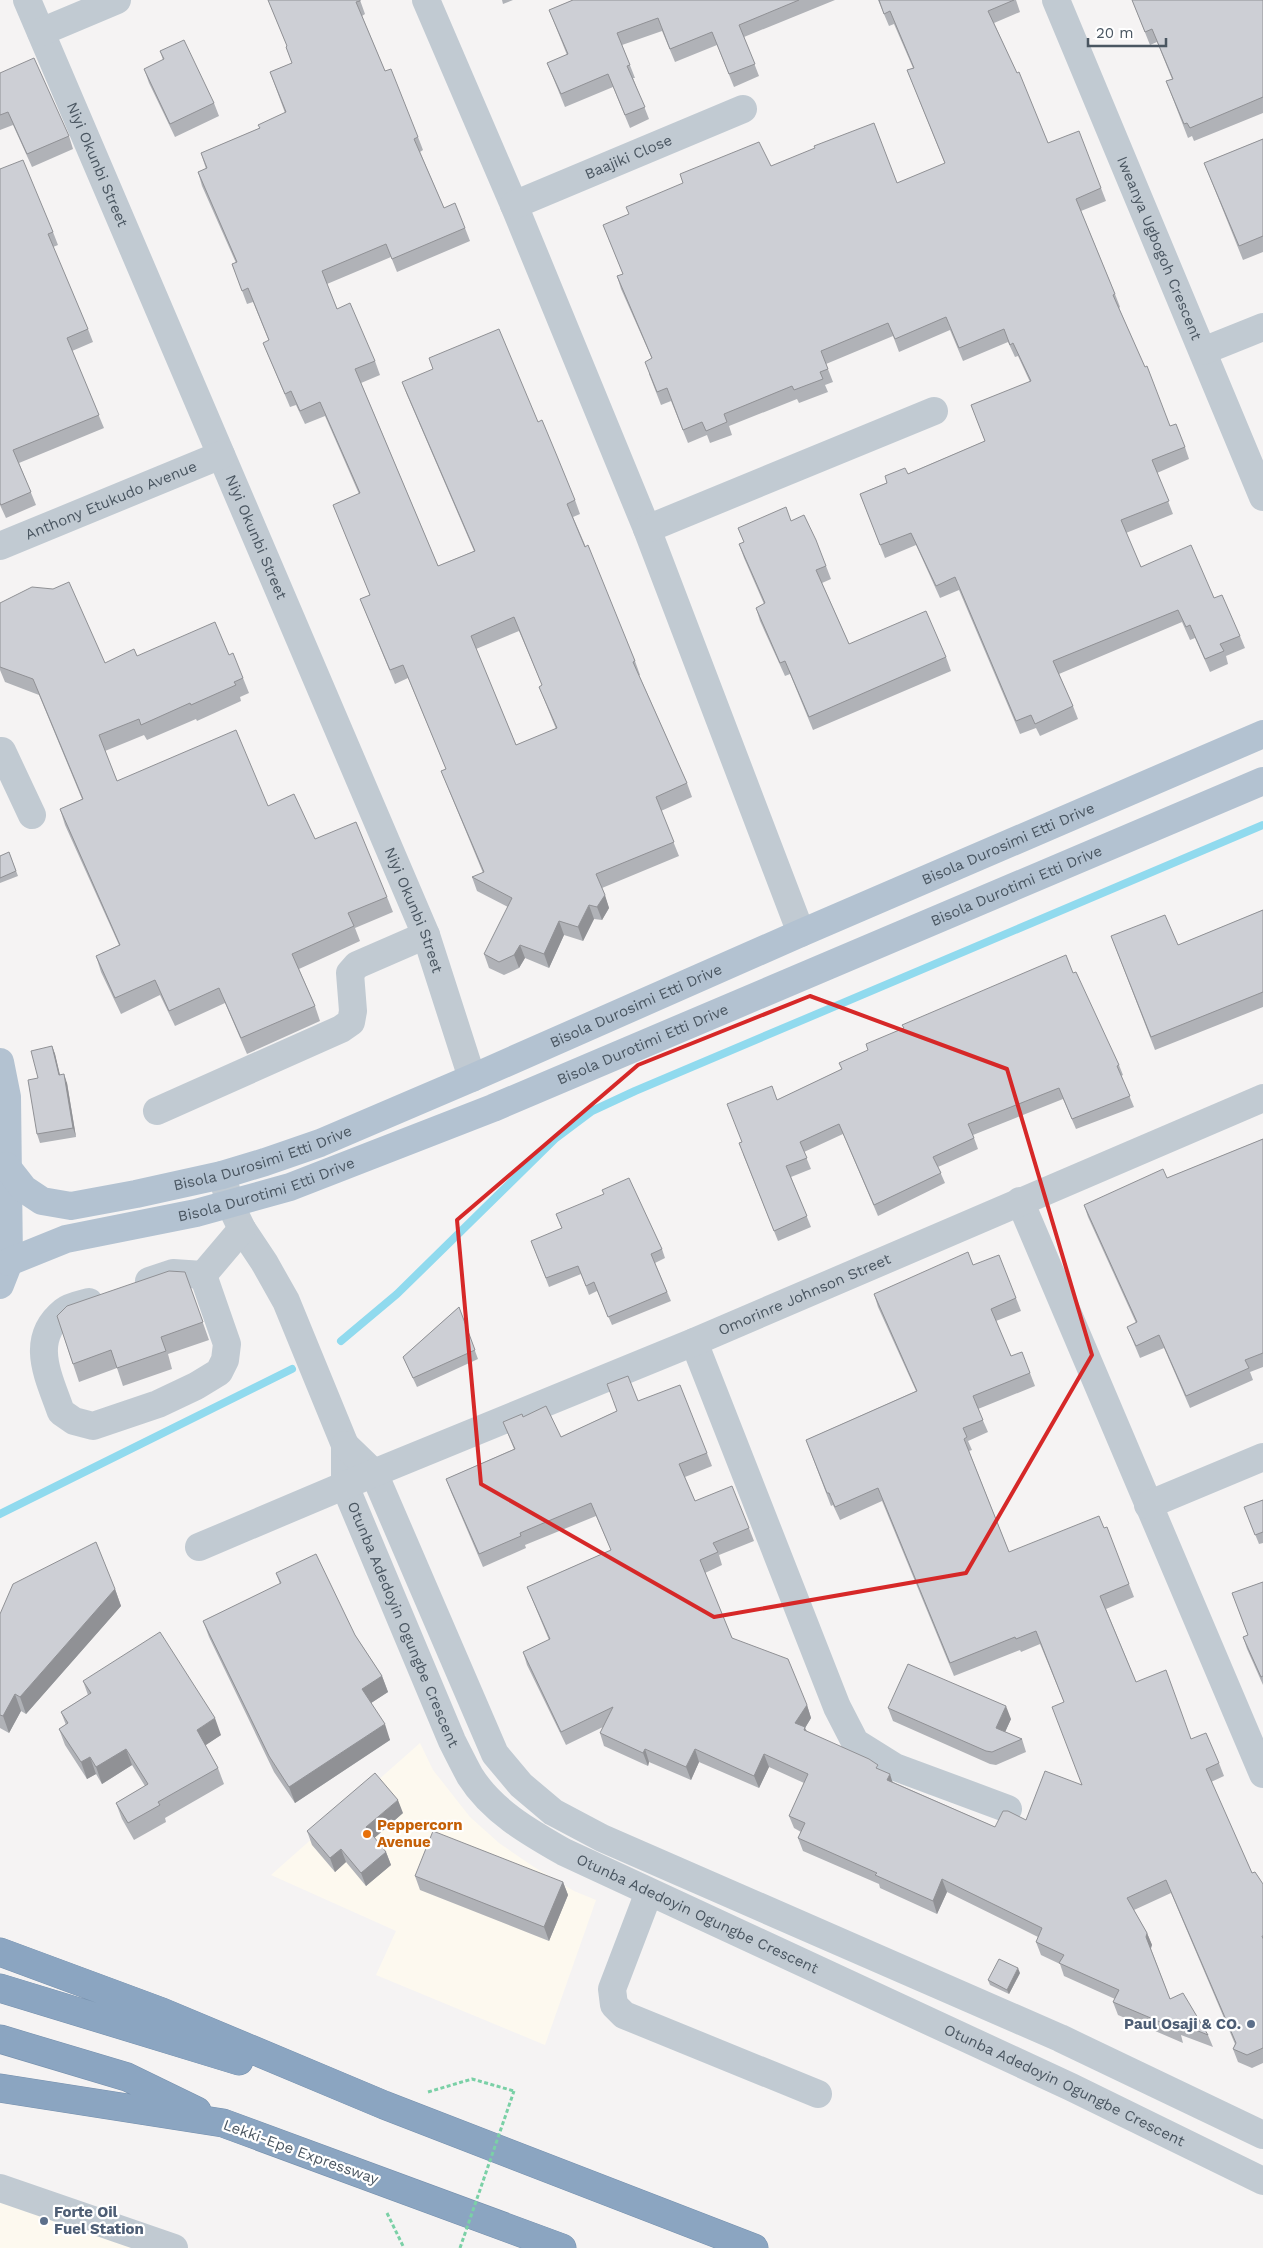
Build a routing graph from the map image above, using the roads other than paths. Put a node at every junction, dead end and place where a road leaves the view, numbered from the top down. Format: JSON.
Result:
{"nodes":[{"id":1,"x":27,"y":0,"type":"edge"},
{"id":2,"x":117,"y":0,"type":"edge"},
{"id":3,"x":426,"y":0,"type":"edge"},
{"id":4,"x":1056,"y":0,"type":"edge"},
{"id":5,"x":40,"y":32,"type":"junction"},
{"id":6,"x":742,"y":109,"type":"dead end"},
{"id":7,"x":514,"y":205,"type":"junction"},
{"id":8,"x":1263,"y":327,"type":"edge"},
{"id":9,"x":1203,"y":351,"type":"junction"},
{"id":10,"x":934,"y":412,"type":"dead end"},
{"id":11,"x":221,"y":455,"type":"junction"},
{"id":12,"x":1263,"y":497,"type":"edge"},
{"id":13,"x":647,"y":529,"type":"junction"},
{"id":14,"x":0,"y":546,"type":"edge"},
{"id":15,"x":1263,"y":734,"type":"edge"},
{"id":16,"x":0,"y":752,"type":"edge"},
{"id":17,"x":1263,"y":781,"type":"edge"},
{"id":18,"x":32,"y":815,"type":"dead end"},
{"id":19,"x":801,"y":933,"type":"junction"},
{"id":20,"x":426,"y":935,"type":"junction"},
{"id":21,"x":0,"y":1062,"type":"edge"},
{"id":22,"x":472,"y":1078,"type":"junction"},
{"id":23,"x":1263,"y":1098,"type":"edge"},
{"id":24,"x":157,"y":1111,"type":"dead end"},
{"id":25,"x":6,"y":1166,"type":"junction"},
{"id":26,"x":222,"y":1175,"type":"junction"},
{"id":27,"x":1020,"y":1201,"type":"junction"},
{"id":28,"x":230,"y":1204,"type":"junction"},
{"id":29,"x":242,"y":1229,"type":"junction"},
{"id":30,"x":4,"y":1273,"type":"edge"},
{"id":31,"x":204,"y":1275,"type":"junction"},
{"id":32,"x":694,"y":1342,"type":"junction"},
{"id":33,"x":345,"y":1445,"type":"junction"},
{"id":34,"x":1263,"y":1457,"type":"edge"},
{"id":35,"x":374,"y":1473,"type":"junction"},
{"id":36,"x":345,"y":1486,"type":"junction"},
{"id":37,"x":1148,"y":1505,"type":"junction"},
{"id":38,"x":199,"y":1547,"type":"dead end"},
{"id":39,"x":1263,"y":1774,"type":"edge"},
{"id":40,"x":1008,"y":1809,"type":"edge"},
{"id":41,"x":650,"y":1892,"type":"junction"},
{"id":42,"x":0,"y":1952,"type":"edge"},
{"id":43,"x":882,"y":1960,"type":"junction"},
{"id":44,"x":0,"y":1988,"type":"edge"},
{"id":45,"x":866,"y":1992,"type":"junction"},
{"id":46,"x":0,"y":2039,"type":"edge"},
{"id":47,"x":0,"y":2088,"type":"edge"},
{"id":48,"x":818,"y":2094,"type":"dead end"},
{"id":49,"x":384,"y":2105,"type":"junction"},
{"id":50,"x":224,"y":2123,"type":"junction"},
{"id":51,"x":1263,"y":2135,"type":"edge"},
{"id":52,"x":1263,"y":2181,"type":"edge"},
{"id":53,"x":0,"y":2188,"type":"edge"},
{"id":54,"x":174,"y":2248,"type":"edge"},
{"id":55,"x":562,"y":2248,"type":"edge"},
{"id":56,"x":754,"y":2248,"type":"edge"}],
"edges":[{"from":1,"to":5,"type":"street","name":"Niyi Okunbi Street"},
{"from":2,"to":5,"type":"street"},
{"from":3,"to":7,"type":"street"},
{"from":4,"to":9,"type":"street","name":"Iweanya Ugbogoh Crescent"},
{"from":5,"to":11,"type":"street","name":"Niyi Okunbi Street"},
{"from":6,"to":7,"type":"street","name":"Baajiki Close"},
{"from":7,"to":13,"type":"street"},
{"from":8,"to":9,"type":"street"},
{"from":9,"to":12,"type":"street","name":"Iweanya Ugbogoh Crescent"},
{"from":10,"to":13,"type":"street"},
{"from":11,"to":14,"type":"street","name":"Anthony Etukudo Avenue"},
{"from":11,"to":20,"type":"street","name":"Niyi Okunbi Street"},
{"from":13,"to":19,"type":"street"},
{"from":15,"to":19,"type":"main road","name":"Bisola Durosimi Etti Drive"},
{"from":16,"to":18,"type":"street"},
{"from":17,"to":28,"type":"main road","name":"Bisola Durotimi Etti Drive"},
{"from":19,"to":22,"type":"main road","name":"Bisola Durosimi Etti Drive"},
{"from":20,"to":22,"type":"street","name":"Niyi Okunbi Street"},
{"from":20,"to":24,"type":"street"},
{"from":21,"to":25,"type":"main road"},
{"from":22,"to":26,"type":"main road","name":"Bisola Durosimi Etti Drive"},
{"from":23,"to":27,"type":"street","name":"Omorinre Johnson Street"},
{"from":25,"to":26,"type":"main road","name":"Bisola Durosimi Etti Drive"},
{"from":25,"to":30,"type":"main road"},
{"from":26,"to":28,"type":"street","name":"Otunba Adedoyin Ogungbe Crescent"},
{"from":27,"to":32,"type":"street","name":"Omorinre Johnson Street"},
{"from":27,"to":37,"type":"street"},
{"from":28,"to":29,"type":"street","name":"Otunba Adedoyin Ogungbe Crescent"},
{"from":28,"to":30,"type":"main road","name":"Bisola Durotimi Etti Drive"},
{"from":29,"to":31,"type":"street"},
{"from":29,"to":33,"type":"street","name":"Otunba Adedoyin Ogungbe Crescent"},
{"from":31,"to":31,"type":"street"},
{"from":32,"to":35,"type":"street","name":"Omorinre Johnson Street"},
{"from":32,"to":40,"type":"street"},
{"from":33,"to":35,"type":"street","name":"Otunba Adedoyin Ogungbe Crescent"},
{"from":33,"to":36,"type":"street","name":"Otunba Adedoyin Ogungbe Crescent"},
{"from":34,"to":37,"type":"street"},
{"from":35,"to":36,"type":"street","name":"Omorinre Johnson Street"},
{"from":35,"to":43,"type":"street","name":"Otunba Adedoyin Ogungbe Crescent"},
{"from":36,"to":38,"type":"street","name":"Omorinre Johnson Street"},
{"from":36,"to":41,"type":"street","name":"Otunba Adedoyin Ogungbe Crescent"},
{"from":37,"to":39,"type":"street"},
{"from":41,"to":45,"type":"street","name":"Otunba Adedoyin Ogungbe Crescent"},
{"from":41,"to":48,"type":"street"},
{"from":42,"to":49,"type":"highway"},
{"from":43,"to":45,"type":"street"},
{"from":43,"to":51,"type":"street","name":"Otunba Adedoyin Ogungbe Crescent"},
{"from":44,"to":49,"type":"highway"},
{"from":45,"to":52,"type":"street","name":"Otunba Adedoyin Ogungbe Crescent"},
{"from":46,"to":50,"type":"highway"},
{"from":47,"to":50,"type":"highway","name":"Lekki-Epe Expressway"},
{"from":49,"to":56,"type":"highway"},
{"from":50,"to":55,"type":"highway","name":"Lekki-Epe Expressway"},
{"from":53,"to":54,"type":"street"}]}
